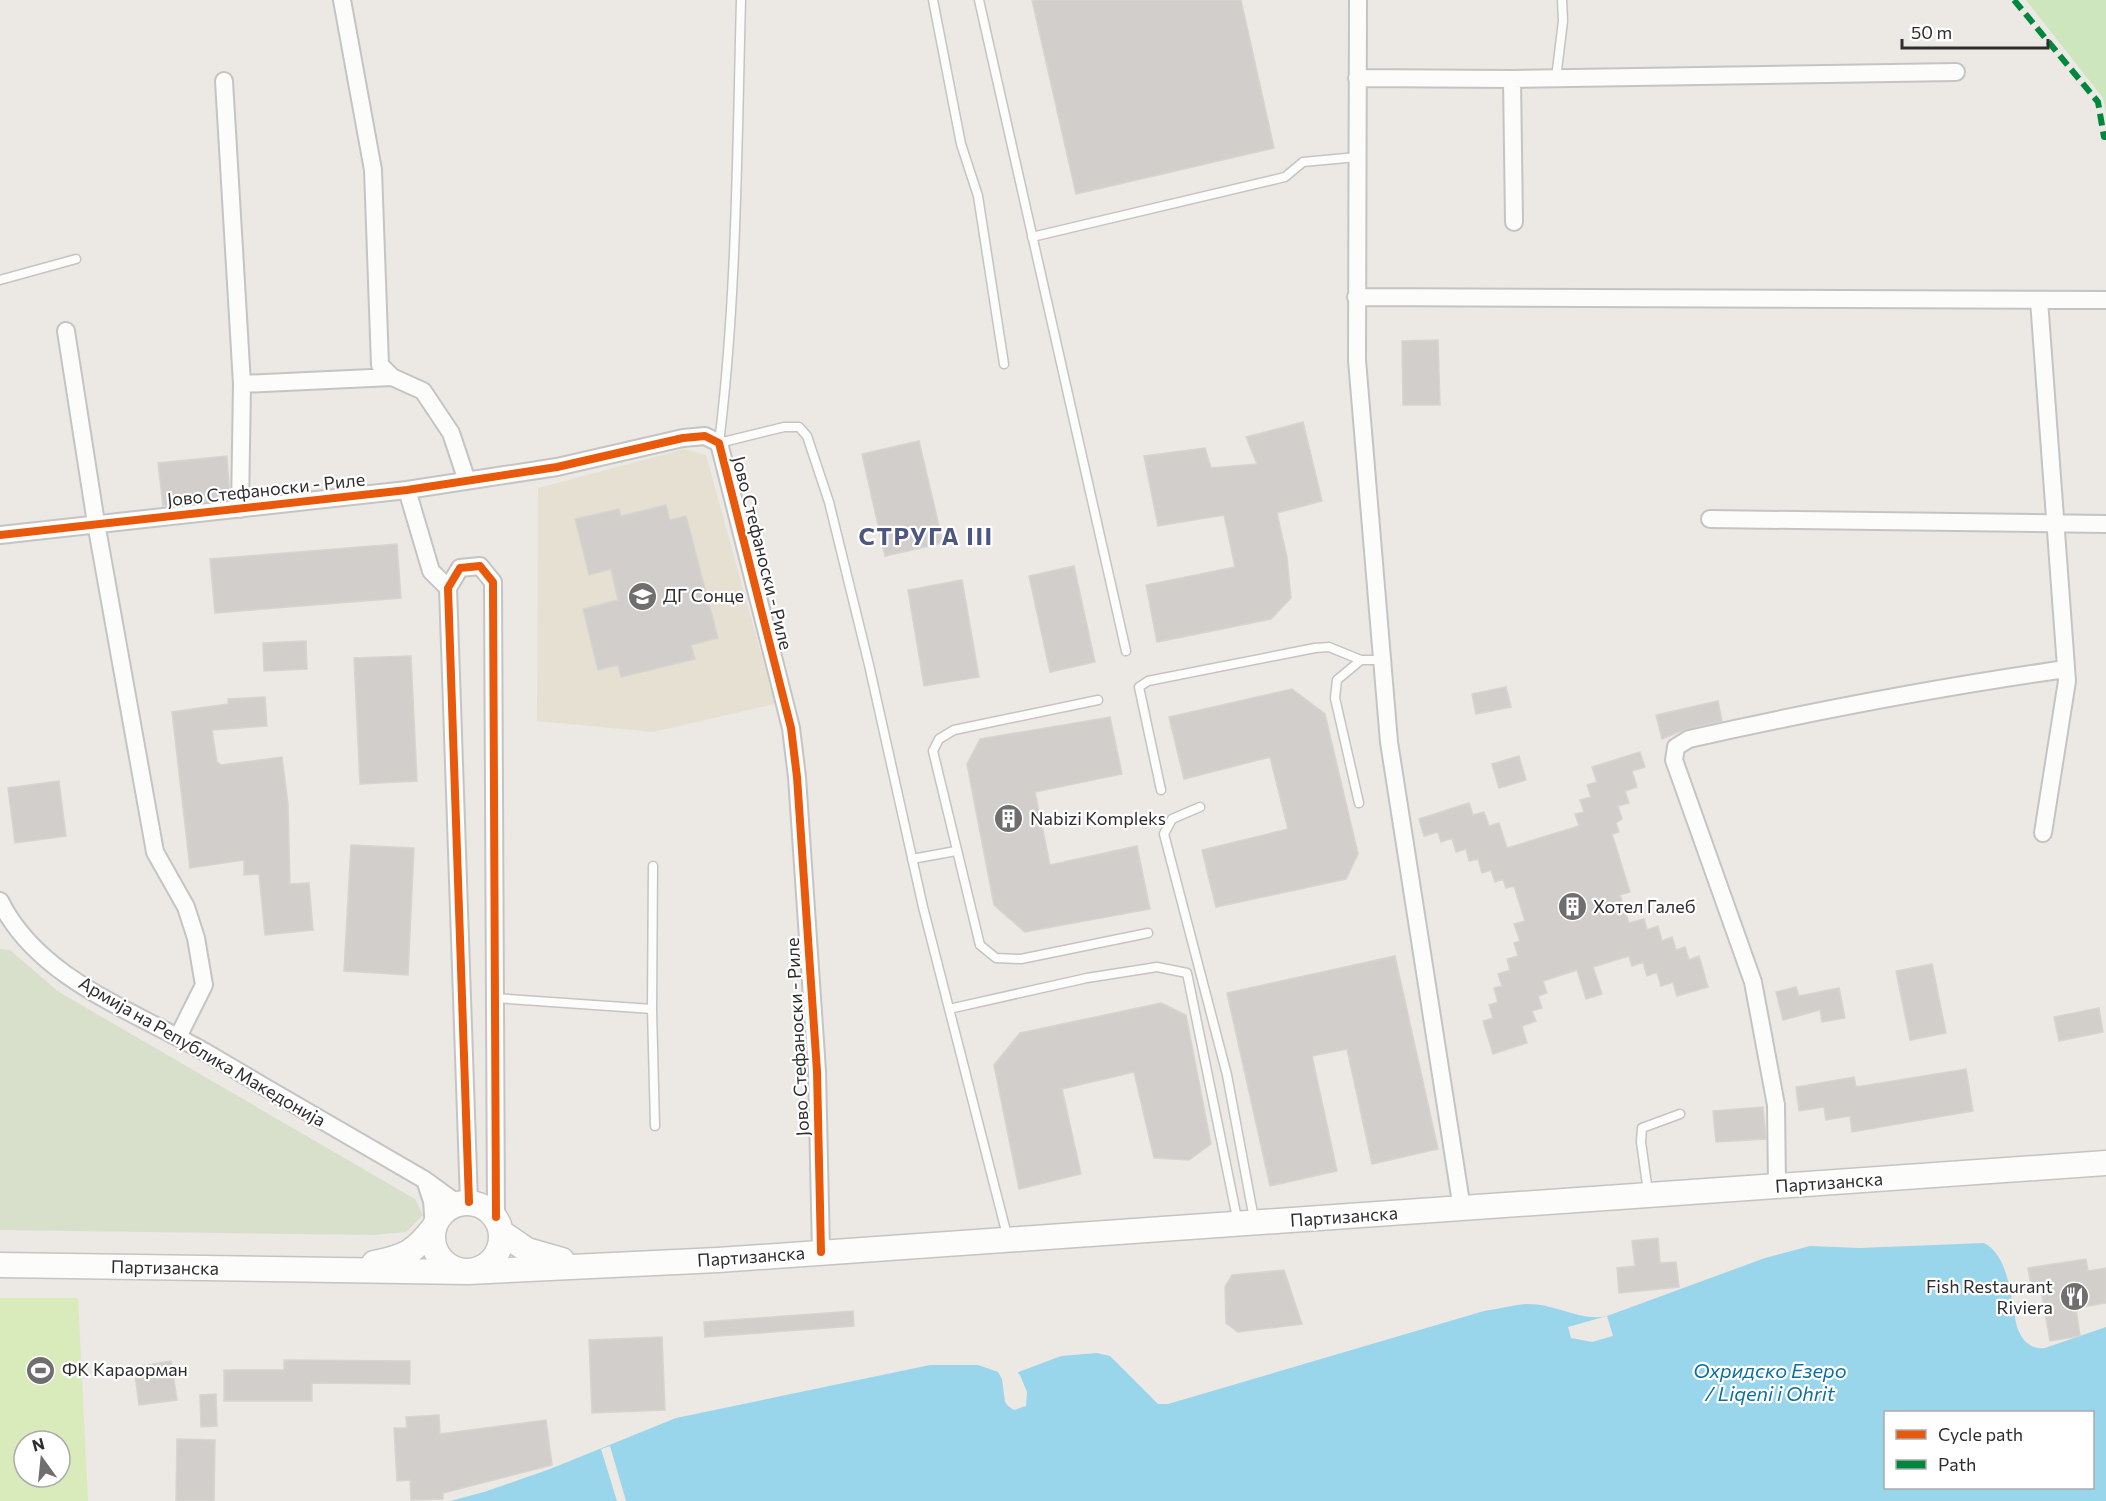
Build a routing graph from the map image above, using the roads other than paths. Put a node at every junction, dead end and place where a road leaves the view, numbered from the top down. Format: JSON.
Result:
{"nodes":[{"id":1,"x":342,"y":0,"type":"edge"},
{"id":2,"x":741,"y":0,"type":"edge"},
{"id":3,"x":933,"y":0,"type":"edge"},
{"id":4,"x":979,"y":0,"type":"edge"},
{"id":5,"x":1358,"y":0,"type":"edge"},
{"id":6,"x":1562,"y":0,"type":"edge"},
{"id":7,"x":1956,"y":72,"type":"dead end"},
{"id":8,"x":1357,"y":78,"type":"junction"},
{"id":9,"x":1556,"y":78,"type":"junction"},
{"id":10,"x":1512,"y":79,"type":"junction"},
{"id":11,"x":224,"y":81,"type":"dead end"},
{"id":12,"x":1357,"y":157,"type":"junction"},
{"id":13,"x":1514,"y":222,"type":"dead end"},
{"id":14,"x":1032,"y":237,"type":"junction"},
{"id":15,"x":76,"y":259,"type":"dead end"},
{"id":16,"x":0,"y":280,"type":"edge"},
{"id":17,"x":1356,"y":297,"type":"junction"},
{"id":18,"x":2038,"y":300,"type":"junction"},
{"id":19,"x":2106,"y":300,"type":"edge"},
{"id":20,"x":66,"y":331,"type":"dead end"},
{"id":21,"x":1004,"y":364,"type":"dead end"},
{"id":22,"x":392,"y":378,"type":"junction"},
{"id":23,"x":242,"y":384,"type":"junction"},
{"id":24,"x":719,"y":443,"type":"junction"},
{"id":25,"x":467,"y":481,"type":"junction"},
{"id":26,"x":407,"y":490,"type":"junction"},
{"id":27,"x":240,"y":509,"type":"junction"},
{"id":28,"x":1710,"y":519,"type":"dead end"},
{"id":29,"x":96,"y":523,"type":"junction"},
{"id":30,"x":2055,"y":524,"type":"junction"},
{"id":31,"x":2106,"y":524,"type":"edge"},
{"id":32,"x":0,"y":535,"type":"edge"},
{"id":33,"x":448,"y":588,"type":"junction"},
{"id":34,"x":1126,"y":651,"type":"dead end"},
{"id":35,"x":1361,"y":660,"type":"junction"},
{"id":36,"x":1381,"y":660,"type":"junction"},
{"id":37,"x":2066,"y":669,"type":"junction"},
{"id":38,"x":1098,"y":700,"type":"dead end"},
{"id":39,"x":1161,"y":790,"type":"dead end"},
{"id":40,"x":1359,"y":803,"type":"dead end"},
{"id":41,"x":1200,"y":807,"type":"dead end"},
{"id":42,"x":2043,"y":833,"type":"dead end"},
{"id":43,"x":956,"y":851,"type":"junction"},
{"id":44,"x":912,"y":859,"type":"junction"},
{"id":45,"x":653,"y":866,"type":"dead end"},
{"id":46,"x":0,"y":901,"type":"edge"},
{"id":47,"x":1148,"y":933,"type":"dead end"},
{"id":48,"x":495,"y":998,"type":"junction"},
{"id":49,"x":652,"y":1009,"type":"junction"},
{"id":50,"x":950,"y":1009,"type":"junction"},
{"id":51,"x":178,"y":1037,"type":"junction"},
{"id":52,"x":1680,"y":1114,"type":"dead end"},
{"id":53,"x":655,"y":1126,"type":"dead end"},
{"id":54,"x":2106,"y":1163,"type":"edge"},
{"id":55,"x":425,"y":1180,"type":"junction"},
{"id":56,"x":1777,"y":1186,"type":"junction"},
{"id":57,"x":1648,"y":1195,"type":"junction"},
{"id":58,"x":463,"y":1203,"type":"junction"},
{"id":59,"x":1462,"y":1209,"type":"junction"},
{"id":60,"x":1246,"y":1223,"type":"junction"},
{"id":61,"x":499,"y":1225,"type":"junction"},
{"id":62,"x":434,"y":1227,"type":"junction"},
{"id":63,"x":1009,"y":1242,"type":"junction"},
{"id":64,"x":821,"y":1252,"type":"junction"},
{"id":65,"x":0,"y":1265,"type":"edge"},
{"id":66,"x":582,"y":1266,"type":"junction"},
{"id":67,"x":331,"y":1270,"type":"junction"},
{"id":68,"x":468,"y":1272,"type":"junction"}],
"edges":[{"from":1,"to":22,"type":"street"},
{"from":2,"to":24,"type":"lane"},
{"from":3,"to":21,"type":"lane"},
{"from":4,"to":14,"type":"lane"},
{"from":5,"to":8,"type":"street"},
{"from":6,"to":9,"type":"lane"},
{"from":7,"to":9,"type":"street"},
{"from":8,"to":10,"type":"street"},
{"from":8,"to":12,"type":"street"},
{"from":9,"to":10,"type":"street"},
{"from":10,"to":13,"type":"street"},
{"from":11,"to":23,"type":"street"},
{"from":12,"to":14,"type":"lane"},
{"from":12,"to":17,"type":"street"},
{"from":14,"to":34,"type":"lane"},
{"from":15,"to":16,"type":"lane"},
{"from":17,"to":18,"type":"street"},
{"from":17,"to":36,"type":"street"},
{"from":18,"to":19,"type":"street"},
{"from":18,"to":30,"type":"street"},
{"from":20,"to":29,"type":"street"},
{"from":22,"to":23,"type":"street"},
{"from":22,"to":25,"type":"street"},
{"from":23,"to":27,"type":"street"},
{"from":24,"to":25,"type":"street","name":"Јово Стефаноски - Риле"},
{"from":24,"to":44,"type":"lane"},
{"from":24,"to":64,"type":"street","name":"Јово Стефаноски - Риле"},
{"from":25,"to":26,"type":"street","name":"Јово Стефаноски - Риле"},
{"from":26,"to":27,"type":"street","name":"Јово Стефаноски - Риле"},
{"from":26,"to":33,"type":"street"},
{"from":27,"to":29,"type":"street","name":"Јово Стефаноски - Риле"},
{"from":28,"to":30,"type":"street"},
{"from":29,"to":32,"type":"street","name":"Јово Стефаноски - Риле"},
{"from":29,"to":51,"type":"street"},
{"from":30,"to":31,"type":"street"},
{"from":30,"to":37,"type":"street"},
{"from":33,"to":48,"type":"street"},
{"from":33,"to":58,"type":"street"},
{"from":35,"to":36,"type":"lane"},
{"from":35,"to":39,"type":"lane"},
{"from":35,"to":40,"type":"lane"},
{"from":36,"to":59,"type":"street"},
{"from":37,"to":42,"type":"street"},
{"from":37,"to":56,"type":"street"},
{"from":38,"to":43,"type":"lane"},
{"from":41,"to":60,"type":"lane"},
{"from":43,"to":44,"type":"lane"},
{"from":43,"to":47,"type":"lane"},
{"from":44,"to":50,"type":"lane"},
{"from":45,"to":49,"type":"lane"},
{"from":46,"to":51,"type":"street","name":"Армија на Република Македонија"},
{"from":48,"to":49,"type":"lane"},
{"from":48,"to":61,"type":"street"},
{"from":49,"to":53,"type":"lane"},
{"from":50,"to":60,"type":"lane"},
{"from":50,"to":63,"type":"lane"},
{"from":51,"to":55,"type":"street","name":"Армија на Република Македонија"},
{"from":52,"to":57,"type":"lane"},
{"from":54,"to":56,"type":"main road","name":"Партизанска"},
{"from":55,"to":58,"type":"street","name":"Армија на Република Македонија"},
{"from":55,"to":62,"type":"street"},
{"from":56,"to":57,"type":"main road","name":"Партизанска"},
{"from":57,"to":59,"type":"main road","name":"Партизанска"},
{"from":58,"to":61,"type":"main road","name":"Партизанска"},
{"from":58,"to":62,"type":"main road","name":"Партизанска"},
{"from":59,"to":60,"type":"main road","name":"Партизанска"},
{"from":60,"to":63,"type":"main road","name":"Партизанска"},
{"from":61,"to":66,"type":"main road","name":"Партизанска"},
{"from":61,"to":68,"type":"main road","name":"Партизанска"},
{"from":62,"to":67,"type":"main road","name":"Партизанска"},
{"from":62,"to":68,"type":"main road","name":"Партизанска"},
{"from":63,"to":64,"type":"main road","name":"Партизанска"},
{"from":64,"to":66,"type":"main road","name":"Партизанска"},
{"from":65,"to":67,"type":"main road","name":"Партизанска"},
{"from":66,"to":68,"type":"main road","name":"Партизанска"},
{"from":67,"to":68,"type":"main road","name":"Партизанска"}]}
